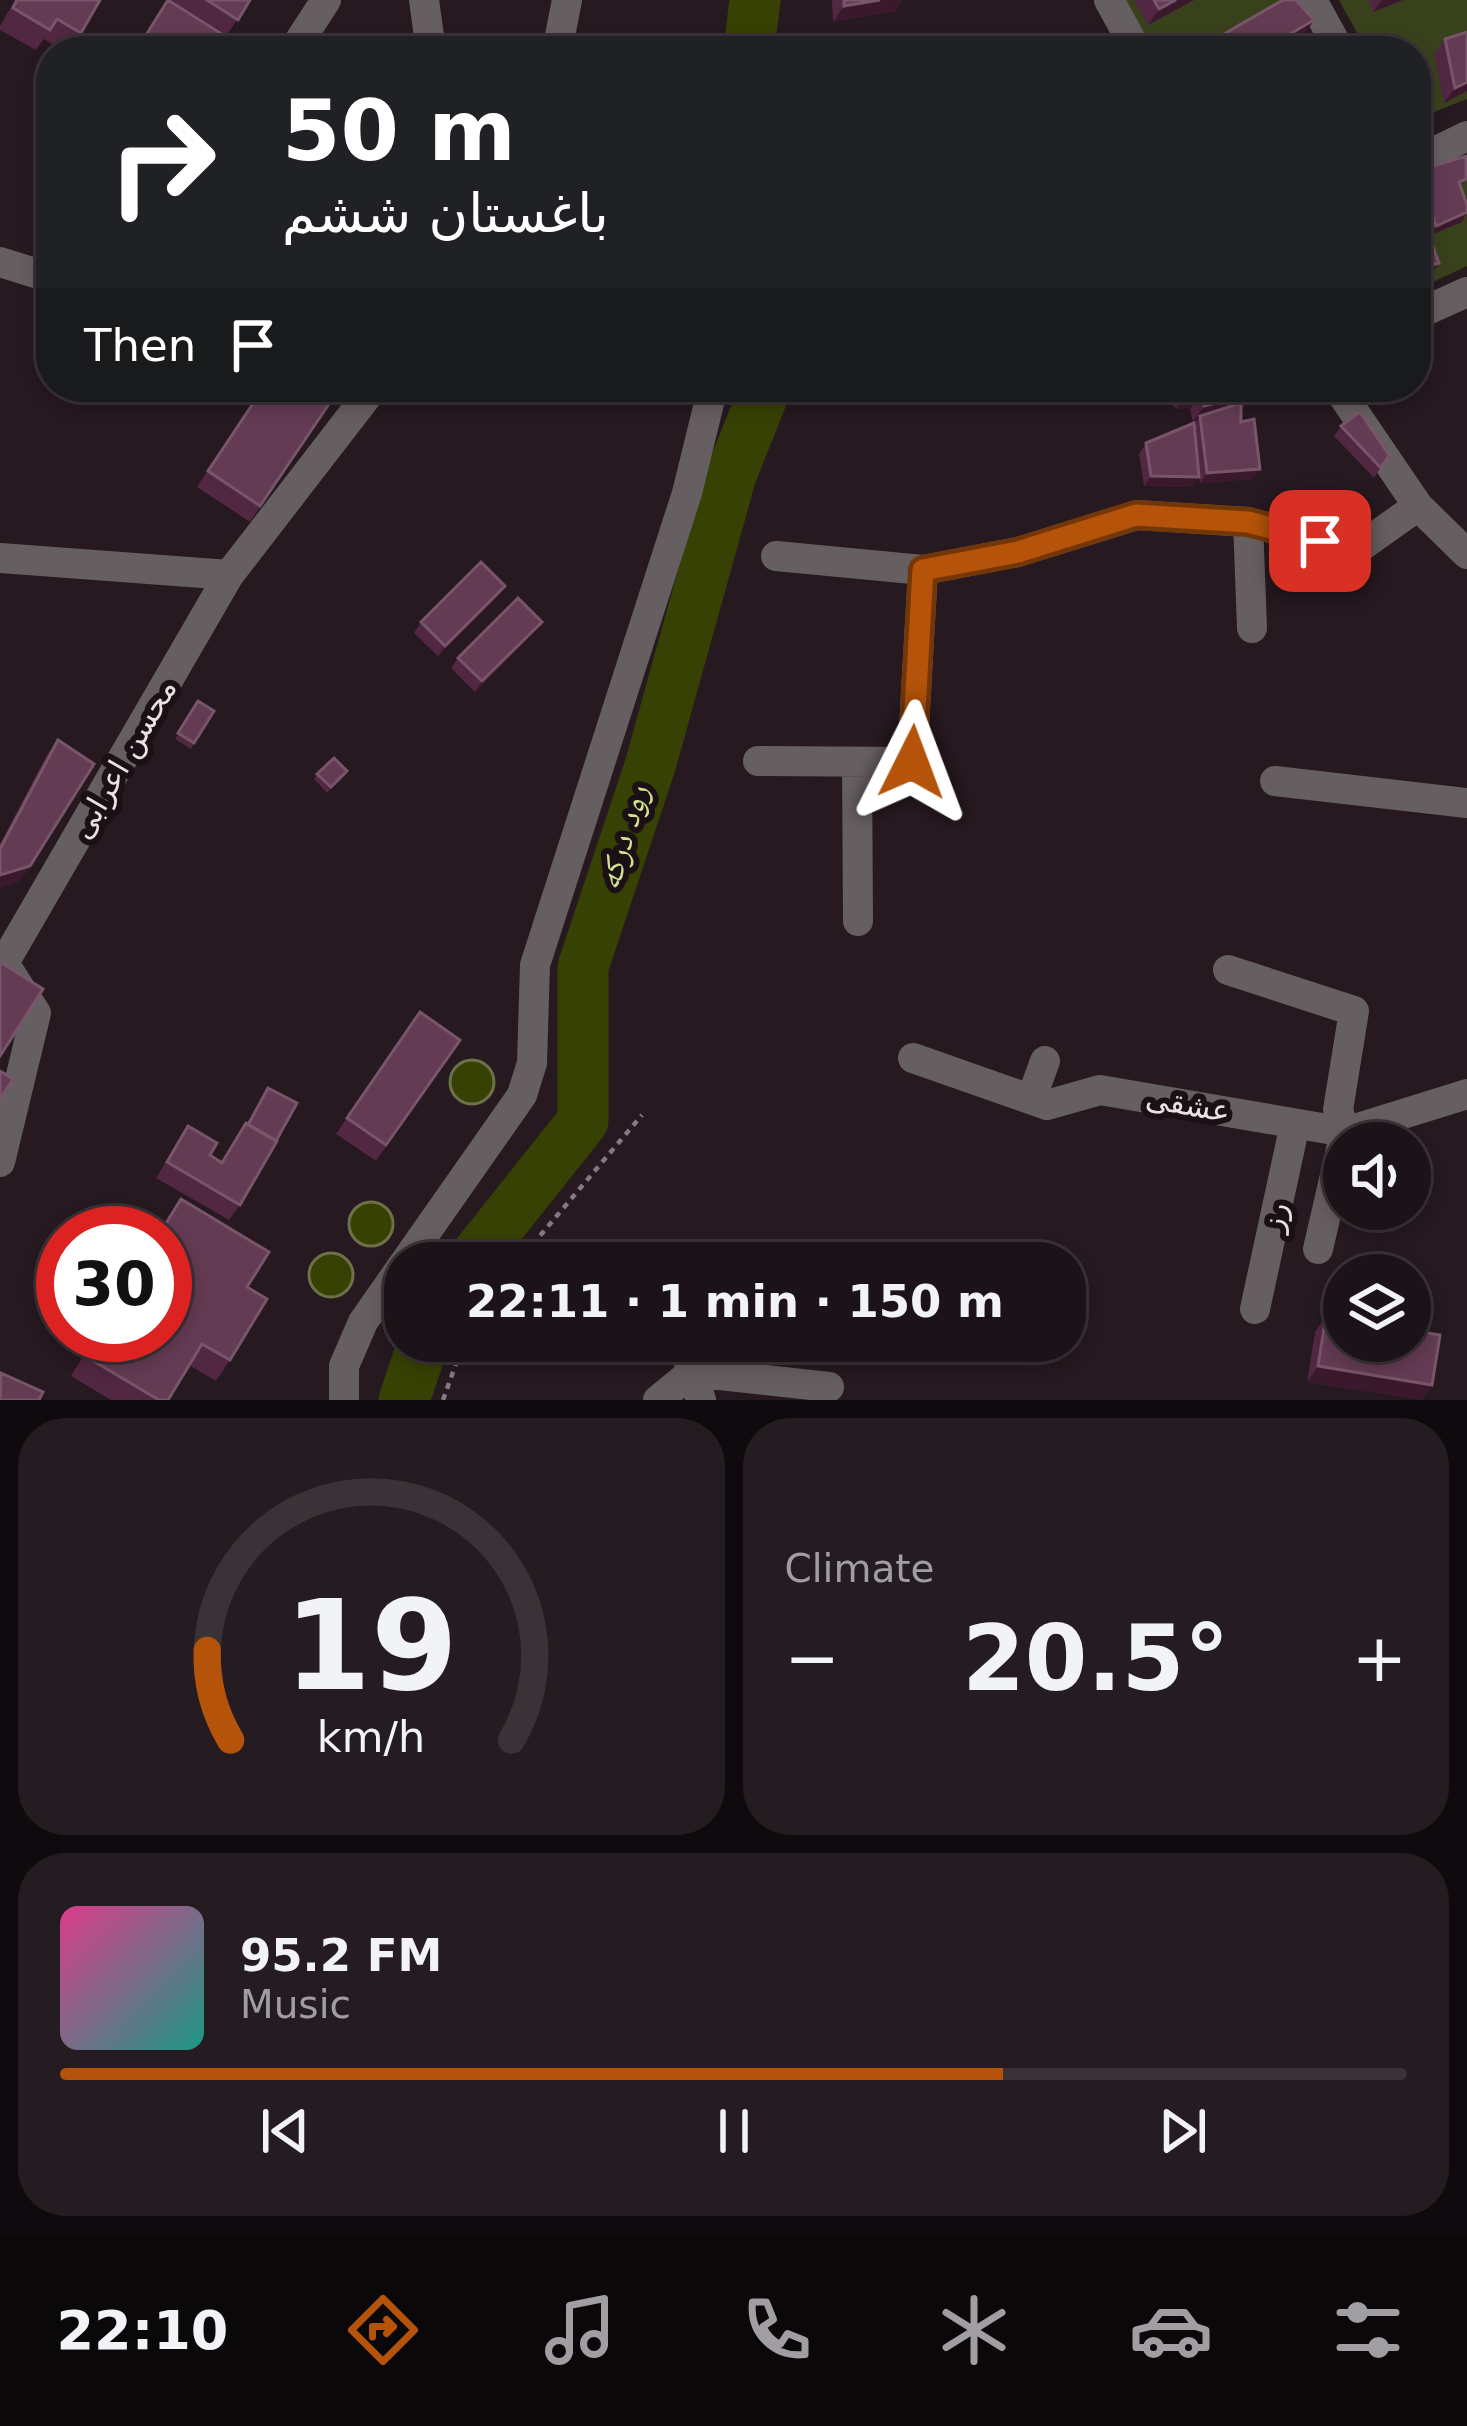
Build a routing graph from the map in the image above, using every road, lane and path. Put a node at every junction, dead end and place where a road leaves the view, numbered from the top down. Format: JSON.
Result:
{"nodes":[{"id":1,"x":326,"y":0,"type":"edge"},
{"id":2,"x":424,"y":0,"type":"edge"},
{"id":3,"x":567,"y":0,"type":"edge"},
{"id":4,"x":1108,"y":0,"type":"edge"},
{"id":5,"x":1312,"y":0,"type":"edge"},
{"id":6,"x":303,"y":36,"type":"edge"},
{"id":7,"x":428,"y":36,"type":"edge"},
{"id":8,"x":559,"y":36,"type":"edge"},
{"id":9,"x":1128,"y":36,"type":"edge"},
{"id":10,"x":1332,"y":36,"type":"edge"},
{"id":11,"x":1467,"y":136,"type":"edge"},
{"id":12,"x":1431,"y":153,"type":"edge"},
{"id":13,"x":0,"y":262,"type":"edge"},
{"id":14,"x":36,"y":273,"type":"edge"},
{"id":15,"x":1467,"y":292,"type":"edge"},
{"id":16,"x":1431,"y":308,"type":"edge"},
{"id":17,"x":363,"y":402,"type":"edge"},
{"id":18,"x":709,"y":402,"type":"edge"},
{"id":19,"x":1347,"y":402,"type":"edge"},
{"id":20,"x":1418,"y":506,"type":"junction"},
{"id":21,"x":1248,"y":522,"type":"junction"},
{"id":22,"x":1467,"y":554,"type":"edge"},
{"id":23,"x":776,"y":556,"type":"dead end"},
{"id":24,"x":0,"y":558,"type":"edge"},
{"id":25,"x":923,"y":570,"type":"junction"},
{"id":26,"x":230,"y":575,"type":"junction"},
{"id":27,"x":1252,"y":628,"type":"dead end"},
{"id":28,"x":758,"y":761,"type":"dead end"},
{"id":29,"x":857,"y":762,"type":"junction"},
{"id":30,"x":1275,"y":781,"type":"dead end"},
{"id":31,"x":1467,"y":803,"type":"edge"},
{"id":32,"x":858,"y":921,"type":"dead end"},
{"id":33,"x":1228,"y":970,"type":"dead end"},
{"id":34,"x":913,"y":1058,"type":"dead end"},
{"id":35,"x":1045,"y":1061,"type":"dead end"},
{"id":36,"x":1467,"y":1094,"type":"edge"},
{"id":37,"x":1032,"y":1097,"type":"junction"},
{"id":38,"x":642,"y":1115,"type":"dead end"},
{"id":39,"x":1342,"y":1122,"type":"edge"},
{"id":40,"x":1377,"y":1122,"type":"edge"},
{"id":41,"x":1295,"y":1124,"type":"junction"},
{"id":42,"x":1323,"y":1128,"type":"edge"},
{"id":43,"x":0,"y":1162,"type":"edge"},
{"id":44,"x":1323,"y":1227,"type":"edge"},
{"id":45,"x":535,"y":1242,"type":"edge"},
{"id":46,"x":1318,"y":1249,"type":"dead end"},
{"id":47,"x":1255,"y":1309,"type":"dead end"},
{"id":48,"x":457,"y":1362,"type":"edge"},
{"id":49,"x":697,"y":1386,"type":"edge"},
{"id":50,"x":829,"y":1387,"type":"dead end"},
{"id":51,"x":344,"y":1400,"type":"edge"},
{"id":52,"x":443,"y":1400,"type":"edge"},
{"id":53,"x":658,"y":1400,"type":"edge"}],
"edges":[{"from":1,"to":6,"type":"street"},
{"from":2,"to":7,"type":"street"},
{"from":3,"to":8,"type":"street"},
{"from":4,"to":9,"type":"street"},
{"from":5,"to":10,"type":"street"},
{"from":11,"to":12,"type":"street"},
{"from":13,"to":14,"type":"street"},
{"from":15,"to":16,"type":"street"},
{"from":17,"to":26,"type":"street","name":"محسن اعرابی"},
{"from":18,"to":51,"type":"street"},
{"from":19,"to":20,"type":"street"},
{"from":20,"to":21,"type":"street"},
{"from":20,"to":22,"type":"street"},
{"from":21,"to":25,"type":"street"},
{"from":21,"to":27,"type":"street"},
{"from":23,"to":25,"type":"street"},
{"from":24,"to":26,"type":"street"},
{"from":25,"to":29,"type":"street"},
{"from":26,"to":43,"type":"street","name":"محسن اعرابی"},
{"from":28,"to":29,"type":"street"},
{"from":29,"to":32,"type":"street"},
{"from":30,"to":31,"type":"street"},
{"from":33,"to":39,"type":"street"},
{"from":34,"to":37,"type":"street","name":"عشقی"},
{"from":35,"to":37,"type":"street"},
{"from":36,"to":40,"type":"street","name":"عشقی"},
{"from":37,"to":41,"type":"street","name":"عشقی"},
{"from":38,"to":45,"type":"path"},
{"from":41,"to":42,"type":"street","name":"عشقی"},
{"from":41,"to":47,"type":"street","name":"رز"},
{"from":44,"to":46,"type":"street"},
{"from":48,"to":52,"type":"path"},
{"from":49,"to":50,"type":"street"},
{"from":49,"to":53,"type":"street"}]}
